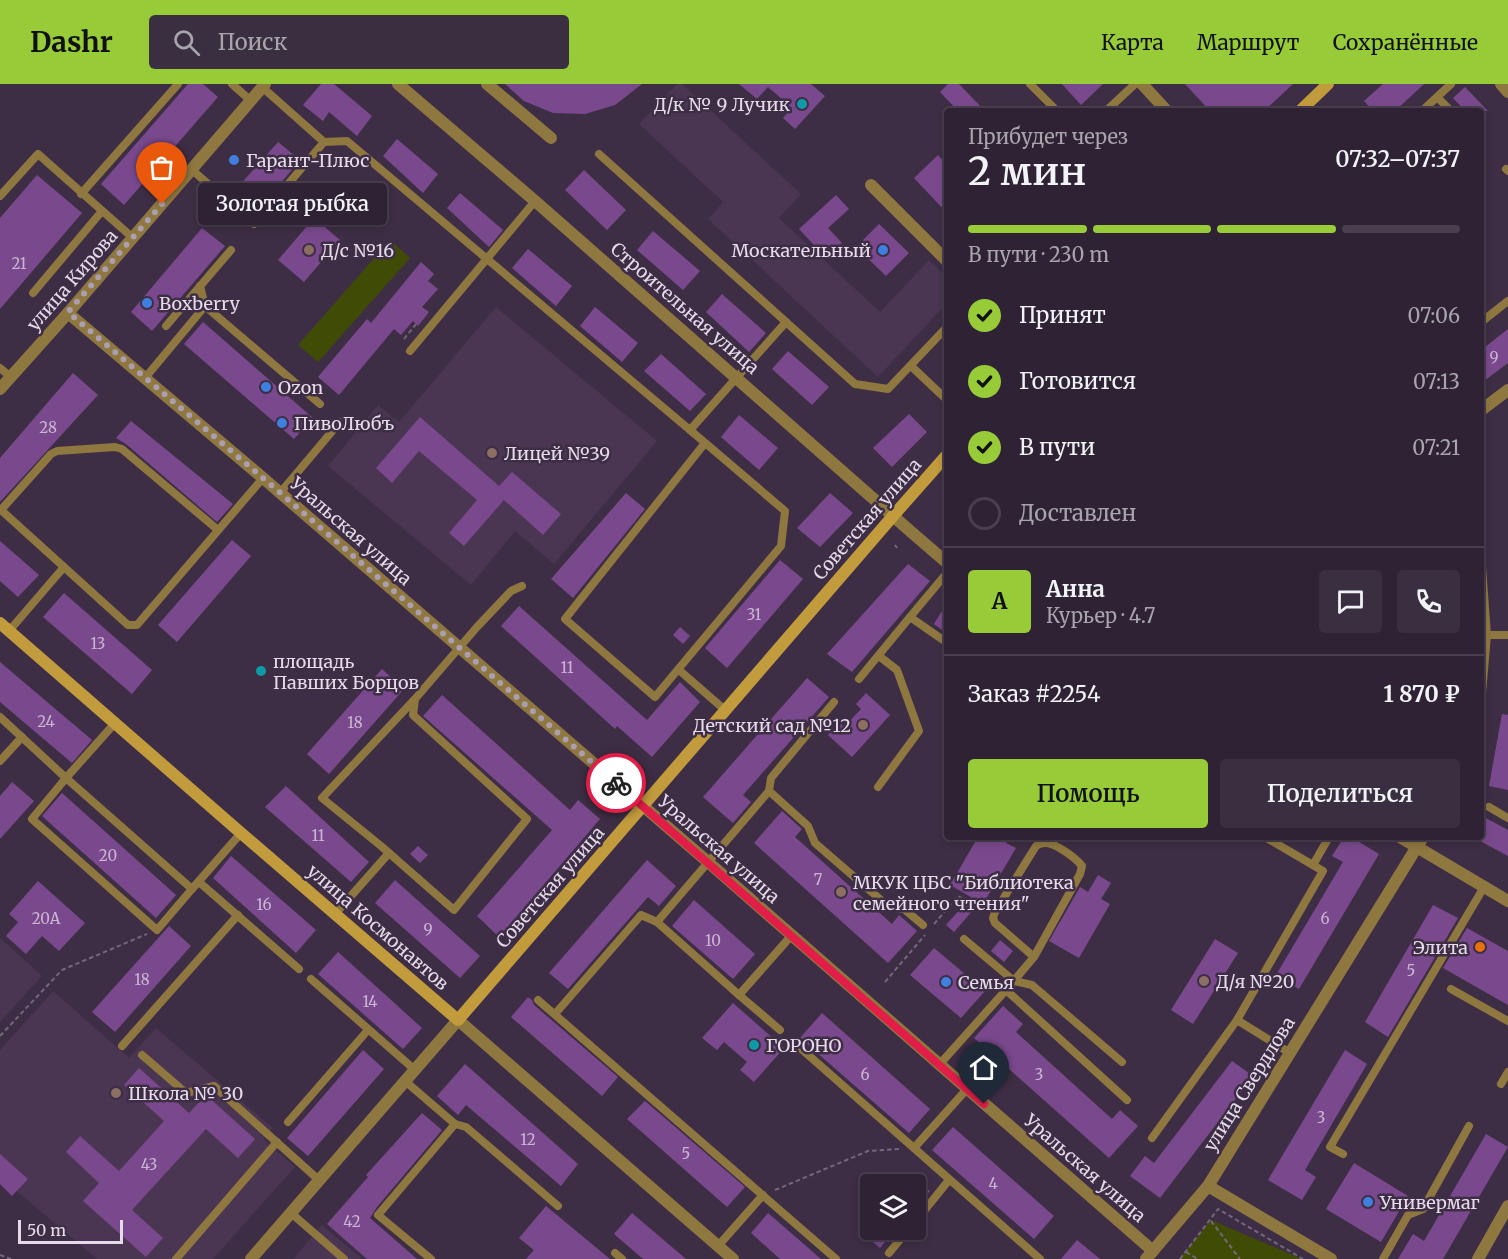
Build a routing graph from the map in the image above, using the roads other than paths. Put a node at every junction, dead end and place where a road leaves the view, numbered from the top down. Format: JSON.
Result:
{"nodes":[{"id":1,"x":178,"y":84,"type":"edge"},
{"id":2,"x":232,"y":84,"type":"edge"},
{"id":3,"x":398,"y":84,"type":"edge"},
{"id":4,"x":487,"y":84,"type":"edge"},
{"id":5,"x":1030,"y":84,"type":"edge"},
{"id":6,"x":1135,"y":84,"type":"edge"},
{"id":7,"x":1142,"y":84,"type":"edge"},
{"id":8,"x":1328,"y":84,"type":"edge"},
{"id":9,"x":1451,"y":84,"type":"edge"},
{"id":10,"x":1501,"y":84,"type":"edge"},
{"id":11,"x":263,"y":86,"type":"edge"},
{"id":12,"x":1508,"y":92,"type":"edge"},
{"id":13,"x":1437,"y":97,"type":"junction"},
{"id":14,"x":250,"y":100,"type":"junction"},
{"id":15,"x":1054,"y":108,"type":"edge"},
{"id":16,"x":1109,"y":108,"type":"edge"},
{"id":17,"x":1164,"y":108,"type":"edge"},
{"id":18,"x":1303,"y":108,"type":"edge"},
{"id":19,"x":1425,"y":108,"type":"edge"},
{"id":20,"x":1448,"y":108,"type":"edge"},
{"id":21,"x":551,"y":138,"type":"dead end"},
{"id":22,"x":324,"y":142,"type":"junction"},
{"id":23,"x":599,"y":154,"type":"dead end"},
{"id":24,"x":191,"y":169,"type":"junction"},
{"id":25,"x":871,"y":185,"type":"dead end"},
{"id":26,"x":81,"y":194,"type":"junction"},
{"id":27,"x":0,"y":196,"type":"edge"},
{"id":28,"x":535,"y":201,"type":"junction"},
{"id":29,"x":102,"y":211,"type":"junction"},
{"id":30,"x":133,"y":238,"type":"junction"},
{"id":31,"x":231,"y":250,"type":"dead end"},
{"id":32,"x":944,"y":258,"type":"edge"},
{"id":33,"x":486,"y":259,"type":"junction"},
{"id":34,"x":200,"y":286,"type":"junction"},
{"id":35,"x":33,"y":293,"type":"dead end"},
{"id":36,"x":1508,"y":301,"type":"edge"},
{"id":37,"x":205,"y":306,"type":"junction"},
{"id":38,"x":68,"y":312,"type":"junction"},
{"id":39,"x":1484,"y":320,"type":"edge"},
{"id":40,"x":786,"y":322,"type":"junction"},
{"id":41,"x":166,"y":326,"type":"dead end"},
{"id":42,"x":944,"y":330,"type":"edge"},
{"id":43,"x":410,"y":351,"type":"dead end"},
{"id":44,"x":911,"y":366,"type":"junction"},
{"id":45,"x":0,"y":368,"type":"edge"},
{"id":46,"x":11,"y":377,"type":"junction"},
{"id":47,"x":145,"y":378,"type":"junction"},
{"id":48,"x":736,"y":378,"type":"junction"},
{"id":49,"x":0,"y":389,"type":"edge"},
{"id":50,"x":1508,"y":390,"type":"edge"},
{"id":51,"x":944,"y":397,"type":"edge"},
{"id":52,"x":320,"y":404,"type":"dead end"},
{"id":53,"x":1484,"y":408,"type":"edge"},
{"id":54,"x":340,"y":422,"type":"dead end"},
{"id":55,"x":690,"y":430,"type":"junction"},
{"id":56,"x":705,"y":443,"type":"junction"},
{"id":57,"x":944,"y":458,"type":"edge"},
{"id":58,"x":263,"y":478,"type":"junction"},
{"id":59,"x":280,"y":493,"type":"junction"},
{"id":60,"x":892,"y":516,"type":"junction"},
{"id":61,"x":218,"y":530,"type":"junction"},
{"id":62,"x":944,"y":560,"type":"edge"},
{"id":63,"x":64,"y":567,"type":"junction"},
{"id":64,"x":944,"y":576,"type":"edge"},
{"id":65,"x":522,"y":586,"type":"dead end"},
{"id":66,"x":910,"y":617,"type":"junction"},
{"id":67,"x":1484,"y":621,"type":"edge"},
{"id":68,"x":5,"y":627,"type":"edge"},
{"id":69,"x":1485,"y":635,"type":"junction"},
{"id":70,"x":1508,"y":635,"type":"edge"},
{"id":71,"x":944,"y":641,"type":"edge"},
{"id":72,"x":1484,"y":647,"type":"edge"},
{"id":73,"x":459,"y":648,"type":"junction"},
{"id":74,"x":879,"y":656,"type":"junction"},
{"id":75,"x":679,"y":670,"type":"junction"},
{"id":76,"x":859,"y":679,"type":"dead end"},
{"id":77,"x":415,"y":699,"type":"junction"},
{"id":78,"x":834,"y":702,"type":"dead end"},
{"id":79,"x":725,"y":710,"type":"junction"},
{"id":80,"x":0,"y":717,"type":"edge"},
{"id":81,"x":115,"y":723,"type":"junction"},
{"id":82,"x":22,"y":736,"type":"junction"},
{"id":83,"x":0,"y":761,"type":"edge"},
{"id":84,"x":66,"y":778,"type":"junction"},
{"id":85,"x":878,"y":787,"type":"dead end"},
{"id":86,"x":769,"y":791,"type":"junction"},
{"id":87,"x":643,"y":807,"type":"junction"},
{"id":88,"x":1490,"y":807,"type":"dead end"},
{"id":89,"x":1508,"y":818,"type":"edge"},
{"id":90,"x":241,"y":833,"type":"junction"},
{"id":91,"x":1270,"y":840,"type":"edge"},
{"id":92,"x":1327,"y":840,"type":"edge"},
{"id":93,"x":1420,"y":842,"type":"edge"},
{"id":94,"x":389,"y":853,"type":"junction"},
{"id":95,"x":708,"y":862,"type":"junction"},
{"id":96,"x":1313,"y":865,"type":"junction"},
{"id":97,"x":199,"y":882,"type":"junction"},
{"id":98,"x":1484,"y":887,"type":"junction"},
{"id":99,"x":192,"y":889,"type":"junction"},
{"id":100,"x":1508,"y":901,"type":"edge"},
{"id":101,"x":335,"y":914,"type":"junction"},
{"id":102,"x":238,"y":915,"type":"junction"},
{"id":103,"x":657,"y":922,"type":"junction"},
{"id":104,"x":923,"y":925,"type":"dead end"},
{"id":105,"x":791,"y":936,"type":"junction"},
{"id":106,"x":964,"y":939,"type":"dead end"},
{"id":107,"x":1034,"y":957,"type":"junction"},
{"id":108,"x":299,"y":969,"type":"dead end"},
{"id":109,"x":311,"y":979,"type":"dead end"},
{"id":110,"x":1014,"y":981,"type":"junction"},
{"id":111,"x":1451,"y":989,"type":"dead end"},
{"id":112,"x":1006,"y":990,"type":"junction"},
{"id":113,"x":739,"y":995,"type":"junction"},
{"id":114,"x":538,"y":1000,"type":"dead end"},
{"id":115,"x":555,"y":1014,"type":"junction"},
{"id":116,"x":458,"y":1020,"type":"junction"},
{"id":117,"x":1237,"y":1020,"type":"junction"},
{"id":118,"x":1508,"y":1021,"type":"edge"},
{"id":119,"x":368,"y":1030,"type":"junction"},
{"id":120,"x":780,"y":1030,"type":"dead end"},
{"id":121,"x":122,"y":1046,"type":"dead end"},
{"id":122,"x":798,"y":1046,"type":"dead end"},
{"id":123,"x":1290,"y":1053,"type":"junction"},
{"id":124,"x":142,"y":1055,"type":"dead end"},
{"id":125,"x":1122,"y":1062,"type":"dead end"},
{"id":126,"x":939,"y":1065,"type":"junction"},
{"id":127,"x":415,"y":1070,"type":"junction"},
{"id":128,"x":1508,"y":1072,"type":"edge"},
{"id":129,"x":405,"y":1081,"type":"junction"},
{"id":130,"x":1501,"y":1084,"type":"dead end"},
{"id":131,"x":967,"y":1089,"type":"junction"},
{"id":132,"x":1127,"y":1100,"type":"dead end"},
{"id":133,"x":288,"y":1122,"type":"dead end"},
{"id":134,"x":455,"y":1124,"type":"junction"},
{"id":135,"x":1469,"y":1126,"type":"dead end"},
{"id":136,"x":1152,"y":1138,"type":"dead end"},
{"id":137,"x":277,"y":1142,"type":"junction"},
{"id":138,"x":914,"y":1148,"type":"junction"},
{"id":139,"x":1343,"y":1154,"type":"dead end"},
{"id":140,"x":949,"y":1180,"type":"junction"},
{"id":141,"x":320,"y":1181,"type":"junction"},
{"id":142,"x":1208,"y":1186,"type":"junction"},
{"id":143,"x":763,"y":1195,"type":"junction"},
{"id":144,"x":558,"y":1206,"type":"dead end"},
{"id":145,"x":1508,"y":1206,"type":"edge"},
{"id":146,"x":926,"y":1208,"type":"edge"},
{"id":147,"x":291,"y":1213,"type":"junction"},
{"id":148,"x":900,"y":1240,"type":"edge"},
{"id":149,"x":718,"y":1246,"type":"junction"},
{"id":150,"x":615,"y":1253,"type":"dead end"},
{"id":151,"x":889,"y":1253,"type":"dead end"},
{"id":152,"x":1149,"y":1255,"type":"edge"},
{"id":153,"x":176,"y":1259,"type":"edge"},
{"id":154,"x":251,"y":1259,"type":"edge"},
{"id":155,"x":344,"y":1259,"type":"edge"},
{"id":156,"x":431,"y":1259,"type":"edge"},
{"id":157,"x":622,"y":1259,"type":"edge"},
{"id":158,"x":733,"y":1259,"type":"edge"},
{"id":159,"x":836,"y":1259,"type":"edge"},
{"id":160,"x":1040,"y":1259,"type":"edge"},
{"id":161,"x":1331,"y":1259,"type":"edge"},
{"id":162,"x":1383,"y":1259,"type":"edge"},
{"id":163,"x":1478,"y":1259,"type":"edge"}],
"edges":[{"from":1,"to":26,"type":"lane"},
{"from":2,"to":14,"type":"lane"},
{"from":3,"to":28,"type":"street","name":"Строительная улица"},
{"from":4,"to":21,"type":"street"},
{"from":5,"to":15,"type":"lane"},
{"from":6,"to":16,"type":"lane"},
{"from":7,"to":17,"type":"street"},
{"from":8,"to":18,"type":"street"},
{"from":9,"to":13,"type":"lane"},
{"from":10,"to":12,"type":"street"},
{"from":11,"to":14,"type":"street","name":"улица Кирова"},
{"from":11,"to":22,"type":"lane"},
{"from":13,"to":19,"type":"lane"},
{"from":13,"to":20,"type":"lane"},
{"from":14,"to":24,"type":"street","name":"улица Кирова"},
{"from":22,"to":24,"type":"lane"},
{"from":22,"to":33,"type":"lane"},
{"from":23,"to":40,"type":"lane"},
{"from":24,"to":30,"type":"street","name":"улица Кирова"},
{"from":25,"to":32,"type":"street"},
{"from":26,"to":27,"type":"lane"},
{"from":26,"to":29,"type":"lane"},
{"from":28,"to":33,"type":"lane"},
{"from":28,"to":48,"type":"street","name":"Строительная улица"},
{"from":29,"to":30,"type":"lane"},
{"from":29,"to":35,"type":"lane"},
{"from":30,"to":38,"type":"street","name":"улица Кирова"},
{"from":31,"to":34,"type":"lane"},
{"from":33,"to":43,"type":"lane"},
{"from":33,"to":55,"type":"lane"},
{"from":34,"to":37,"type":"lane"},
{"from":34,"to":41,"type":"lane"},
{"from":36,"to":39,"type":"lane"},
{"from":37,"to":47,"type":"lane"},
{"from":37,"to":52,"type":"lane"},
{"from":38,"to":46,"type":"street","name":"улица Кирова"},
{"from":38,"to":47,"type":"street","name":"Уральская улица"},
{"from":40,"to":44,"type":"lane"},
{"from":40,"to":48,"type":"lane"},
{"from":42,"to":44,"type":"lane"},
{"from":44,"to":51,"type":"lane"},
{"from":45,"to":46,"type":"lane"},
{"from":46,"to":49,"type":"street","name":"улица Кирова"},
{"from":47,"to":58,"type":"street","name":"Уральская улица"},
{"from":48,"to":55,"type":"lane"},
{"from":48,"to":60,"type":"street","name":"Строительная улица"},
{"from":50,"to":53,"type":"street"},
{"from":54,"to":59,"type":"lane"},
{"from":55,"to":56,"type":"lane"},
{"from":56,"to":75,"type":"lane"},
{"from":56,"to":75,"type":"lane"},
{"from":57,"to":60,"type":"street","name":"Советская улица"},
{"from":58,"to":59,"type":"street","name":"Уральская улица"},
{"from":58,"to":61,"type":"lane"},
{"from":59,"to":73,"type":"street","name":"Уральская улица"},
{"from":60,"to":62,"type":"street","name":"Строительная улица"},
{"from":60,"to":79,"type":"street","name":"Советская улица"},
{"from":61,"to":63,"type":"lane"},
{"from":61,"to":63,"type":"lane"},
{"from":63,"to":68,"type":"lane"},
{"from":64,"to":66,"type":"lane"},
{"from":65,"to":73,"type":"lane"},
{"from":66,"to":71,"type":"lane"},
{"from":66,"to":74,"type":"lane"},
{"from":67,"to":69,"type":"street"},
{"from":68,"to":81,"type":"street","name":"улица Космонавтов"},
{"from":69,"to":70,"type":"lane"},
{"from":69,"to":72,"type":"street"},
{"from":73,"to":77,"type":"lane"},
{"from":73,"to":87,"type":"street","name":"Уральская улица"},
{"from":74,"to":76,"type":"lane"},
{"from":74,"to":85,"type":"lane"},
{"from":75,"to":79,"type":"lane"},
{"from":77,"to":94,"type":"lane"},
{"from":77,"to":94,"type":"lane"},
{"from":78,"to":86,"type":"lane"},
{"from":79,"to":87,"type":"street","name":"Советская улица"},
{"from":80,"to":82,"type":"lane"},
{"from":81,"to":84,"type":"lane"},
{"from":81,"to":90,"type":"street","name":"улица Космонавтов"},
{"from":82,"to":83,"type":"lane"},
{"from":82,"to":84,"type":"lane"},
{"from":84,"to":99,"type":"lane"},
{"from":84,"to":99,"type":"lane"},
{"from":86,"to":95,"type":"lane"},
{"from":86,"to":104,"type":"lane"},
{"from":87,"to":95,"type":"street","name":"Уральская улица"},
{"from":87,"to":116,"type":"street","name":"Советская улица"},
{"from":88,"to":89,"type":"lane"},
{"from":90,"to":97,"type":"lane"},
{"from":90,"to":101,"type":"street","name":"улица Космонавтов"},
{"from":91,"to":96,"type":"lane"},
{"from":92,"to":96,"type":"lane"},
{"from":93,"to":98,"type":"street"},
{"from":93,"to":123,"type":"street","name":"улица Свердлова"},
{"from":94,"to":101,"type":"lane"},
{"from":95,"to":103,"type":"lane"},
{"from":95,"to":105,"type":"street","name":"Уральская улица"},
{"from":96,"to":117,"type":"lane"},
{"from":97,"to":99,"type":"lane"},
{"from":97,"to":102,"type":"lane"},
{"from":98,"to":100,"type":"street"},
{"from":98,"to":139,"type":"lane"},
{"from":101,"to":116,"type":"street","name":"улица Космонавтов"},
{"from":102,"to":108,"type":"lane"},
{"from":102,"to":121,"type":"lane"},
{"from":103,"to":113,"type":"lane"},
{"from":103,"to":115,"type":"lane"},
{"from":105,"to":113,"type":"lane"},
{"from":105,"to":126,"type":"street","name":"Уральская улица"},
{"from":106,"to":110,"type":"lane"},
{"from":107,"to":107,"type":"lane"},
{"from":107,"to":110,"type":"lane"},
{"from":109,"to":119,"type":"lane"},
{"from":110,"to":112,"type":"lane"},
{"from":110,"to":125,"type":"lane"},
{"from":111,"to":118,"type":"lane"},
{"from":112,"to":126,"type":"lane"},
{"from":112,"to":132,"type":"lane"},
{"from":113,"to":120,"type":"lane"},
{"from":114,"to":115,"type":"lane"},
{"from":115,"to":143,"type":"lane"},
{"from":116,"to":127,"type":"street","name":"Советская улица"},
{"from":116,"to":149,"type":"street","name":"улица Космонавтов"},
{"from":117,"to":123,"type":"lane"},
{"from":117,"to":136,"type":"lane"},
{"from":119,"to":127,"type":"lane"},
{"from":119,"to":133,"type":"lane"},
{"from":122,"to":138,"type":"lane"},
{"from":123,"to":142,"type":"street","name":"улица Свердлова"},
{"from":124,"to":137,"type":"lane"},
{"from":126,"to":131,"type":"street","name":"Уральская улица"},
{"from":127,"to":129,"type":"street","name":"Советская улица"},
{"from":128,"to":130,"type":"lane"},
{"from":129,"to":134,"type":"lane"},
{"from":129,"to":141,"type":"street","name":"Советская улица"},
{"from":131,"to":138,"type":"lane"},
{"from":131,"to":152,"type":"street","name":"Уральская улица"},
{"from":134,"to":144,"type":"lane"},
{"from":134,"to":156,"type":"lane"},
{"from":135,"to":162,"type":"lane"},
{"from":137,"to":141,"type":"lane"},
{"from":137,"to":153,"type":"lane"},
{"from":138,"to":140,"type":"lane"},
{"from":140,"to":146,"type":"lane"},
{"from":140,"to":160,"type":"lane"},
{"from":141,"to":147,"type":"street","name":"Советская улица"},
{"from":142,"to":152,"type":"street","name":"улица Свердлова"},
{"from":142,"to":161,"type":"street"},
{"from":143,"to":149,"type":"lane"},
{"from":143,"to":159,"type":"lane"},
{"from":145,"to":163,"type":"street"},
{"from":147,"to":154,"type":"street","name":"Советская улица"},
{"from":147,"to":155,"type":"lane"},
{"from":148,"to":151,"type":"lane"},
{"from":149,"to":158,"type":"street","name":"улица Космонавтов"},
{"from":150,"to":157,"type":"lane"}]}
